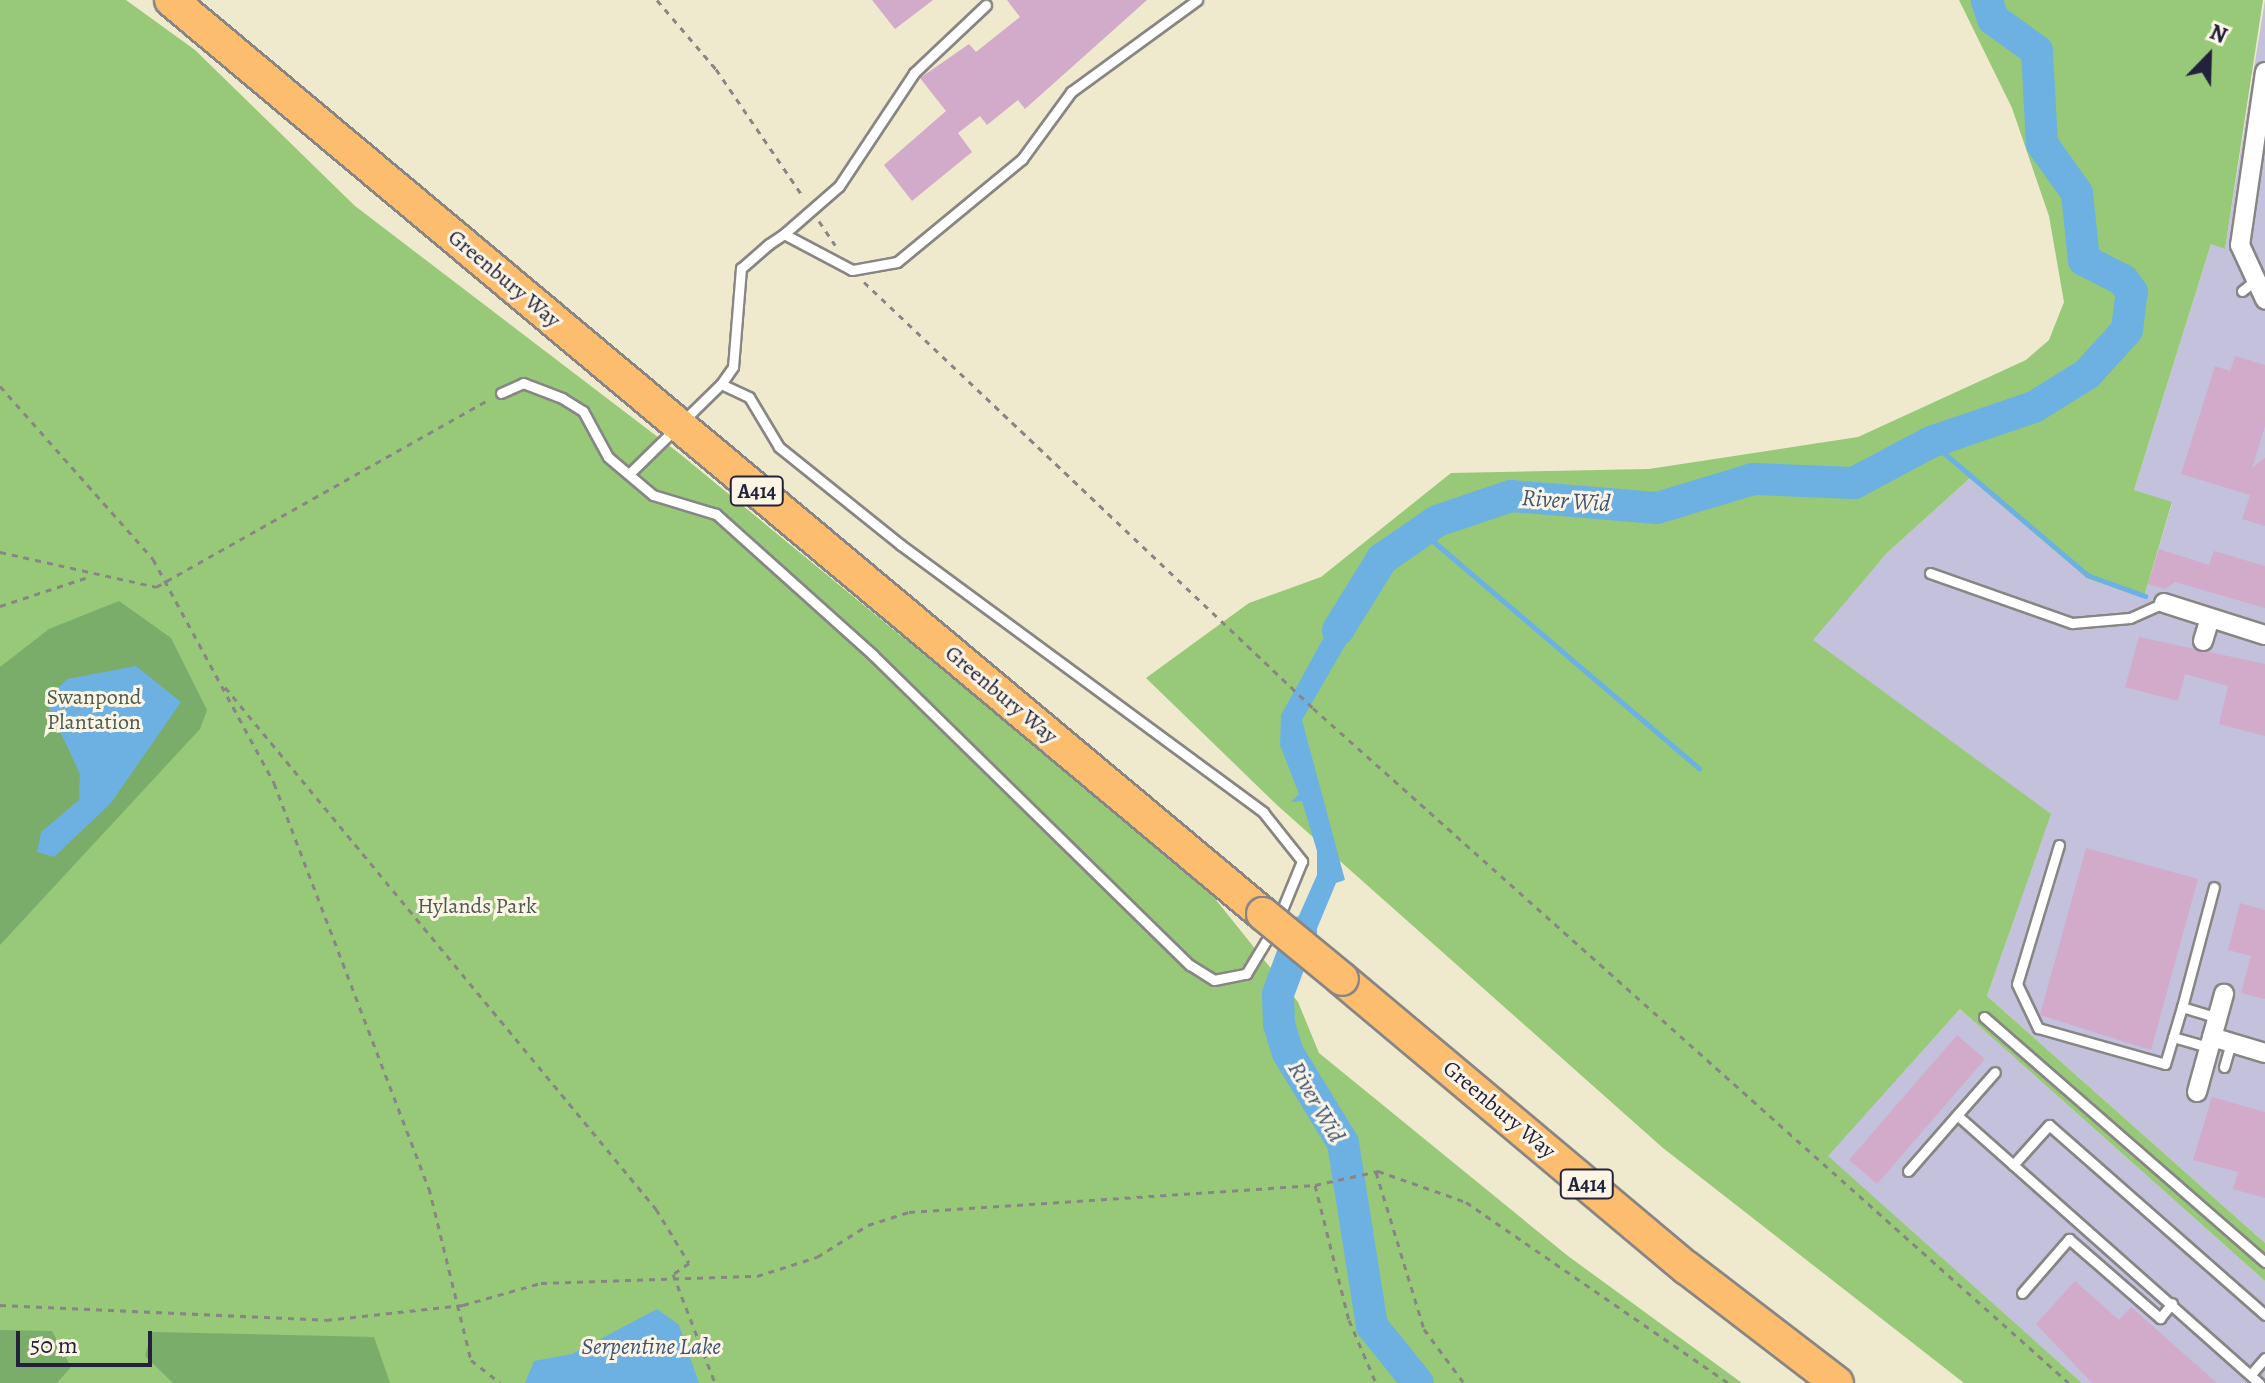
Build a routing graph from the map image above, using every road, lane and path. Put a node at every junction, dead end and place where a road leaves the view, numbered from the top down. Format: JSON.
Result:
{"nodes":[{"id":1,"x":171,"y":0,"type":"edge"},
{"id":2,"x":657,"y":0,"type":"edge"},
{"id":3,"x":1197,"y":0,"type":"edge"},
{"id":4,"x":986,"y":5,"type":"dead end"},
{"id":5,"x":2265,"y":72,"type":"edge"},
{"id":6,"x":2263,"y":99,"type":"edge"},
{"id":7,"x":814,"y":214,"type":"junction"},
{"id":8,"x":784,"y":234,"type":"junction"},
{"id":9,"x":852,"y":270,"type":"junction"},
{"id":10,"x":2265,"y":299,"type":"edge"},
{"id":11,"x":721,"y":384,"type":"junction"},
{"id":12,"x":0,"y":386,"type":"edge"},
{"id":13,"x":501,"y":393,"type":"joint"},
{"id":14,"x":680,"y":427,"type":"junction"},
{"id":15,"x":630,"y":473,"type":"junction"},
{"id":16,"x":0,"y":552,"type":"edge"},
{"id":17,"x":1930,"y":573,"type":"dead end"},
{"id":18,"x":92,"y":576,"type":"junction"},
{"id":19,"x":165,"y":580,"type":"junction"},
{"id":20,"x":2164,"y":603,"type":"joint"},
{"id":21,"x":0,"y":606,"type":"edge"},
{"id":22,"x":2210,"y":618,"type":"junction"},
{"id":23,"x":2265,"y":635,"type":"edge"},
{"id":24,"x":2203,"y":641,"type":"dead end"},
{"id":25,"x":222,"y":683,"type":"junction"},
{"id":26,"x":2059,"y":845,"type":"dead end"},
{"id":27,"x":2214,"y":887,"type":"dead end"},
{"id":28,"x":2224,"y":994,"type":"dead end"},
{"id":29,"x":2182,"y":1007,"type":"junction"},
{"id":30,"x":1984,"y":1017,"type":"dead end"},
{"id":31,"x":2213,"y":1034,"type":"junction"},
{"id":32,"x":2173,"y":1037,"type":"junction"},
{"id":33,"x":2231,"y":1042,"type":"junction"},
{"id":34,"x":2265,"y":1053,"type":"edge"},
{"id":35,"x":2224,"y":1067,"type":"dead end"},
{"id":36,"x":1995,"y":1072,"type":"dead end"},
{"id":37,"x":2197,"y":1092,"type":"dead end"},
{"id":38,"x":1957,"y":1115,"type":"junction"},
{"id":39,"x":2013,"y":1165,"type":"junction"},
{"id":40,"x":1374,"y":1171,"type":"junction"},
{"id":41,"x":1908,"y":1171,"type":"dead end"},
{"id":42,"x":1315,"y":1185,"type":"junction"},
{"id":43,"x":2265,"y":1262,"type":"edge"},
{"id":44,"x":673,"y":1274,"type":"junction"},
{"id":45,"x":2022,"y":1293,"type":"dead end"},
{"id":46,"x":2172,"y":1303,"type":"junction"},
{"id":47,"x":0,"y":1305,"type":"edge"},
{"id":48,"x":463,"y":1305,"type":"junction"},
{"id":49,"x":2265,"y":1315,"type":"edge"},
{"id":50,"x":2265,"y":1358,"type":"edge"},
{"id":51,"x":2252,"y":1373,"type":"junction"},
{"id":52,"x":500,"y":1383,"type":"edge"},
{"id":53,"x":715,"y":1383,"type":"edge"},
{"id":54,"x":1376,"y":1383,"type":"edge"},
{"id":55,"x":1464,"y":1383,"type":"edge"},
{"id":56,"x":1728,"y":1383,"type":"edge"},
{"id":57,"x":1837,"y":1383,"type":"edge"},
{"id":58,"x":2069,"y":1383,"type":"edge"},
{"id":59,"x":2259,"y":1383,"type":"edge"}],
"edges":[{"from":1,"to":14,"type":"highway","name":"Greenbury Way","number":"A414"},
{"from":2,"to":7,"type":"path"},
{"from":3,"to":9,"type":"lane"},
{"from":4,"to":7,"type":"lane"},
{"from":5,"to":6,"type":"street"},
{"from":6,"to":10,"type":"street"},
{"from":7,"to":8,"type":"lane"},
{"from":7,"to":9,"type":"path"},
{"from":8,"to":9,"type":"lane"},
{"from":8,"to":11,"type":"lane"},
{"from":9,"to":58,"type":"path"},
{"from":11,"to":14,"type":"lane"},
{"from":11,"to":15,"type":"lane"},
{"from":12,"to":19,"type":"path"},
{"from":13,"to":15,"type":"lane"},
{"from":13,"to":19,"type":"path"},
{"from":14,"to":15,"type":"lane"},
{"from":14,"to":57,"type":"highway","name":"Greenbury Way","number":"A414","bridge":true},
{"from":16,"to":18,"type":"path"},
{"from":17,"to":20,"type":"lane"},
{"from":18,"to":19,"type":"path"},
{"from":18,"to":21,"type":"path"},
{"from":19,"to":25,"type":"path"},
{"from":20,"to":22,"type":"street"},
{"from":22,"to":23,"type":"street"},
{"from":22,"to":24,"type":"street"},
{"from":25,"to":44,"type":"path"},
{"from":25,"to":48,"type":"path"},
{"from":26,"to":32,"type":"lane"},
{"from":27,"to":29,"type":"lane"},
{"from":28,"to":31,"type":"street"},
{"from":29,"to":31,"type":"lane"},
{"from":29,"to":32,"type":"lane"},
{"from":30,"to":43,"type":"lane"},
{"from":31,"to":32,"type":"lane"},
{"from":31,"to":33,"type":"street"},
{"from":31,"to":37,"type":"street"},
{"from":33,"to":34,"type":"street"},
{"from":33,"to":35,"type":"lane"},
{"from":36,"to":38,"type":"lane"},
{"from":38,"to":39,"type":"lane"},
{"from":38,"to":41,"type":"lane"},
{"from":39,"to":46,"type":"lane"},
{"from":39,"to":49,"type":"lane"},
{"from":40,"to":42,"type":"path"},
{"from":40,"to":55,"type":"path"},
{"from":40,"to":56,"type":"path"},
{"from":42,"to":44,"type":"path"},
{"from":42,"to":54,"type":"path"},
{"from":44,"to":48,"type":"path"},
{"from":44,"to":53,"type":"path"},
{"from":45,"to":46,"type":"lane"},
{"from":46,"to":51,"type":"lane"},
{"from":47,"to":48,"type":"path"},
{"from":48,"to":52,"type":"path"},
{"from":50,"to":51,"type":"lane"},
{"from":51,"to":59,"type":"lane"}]}
